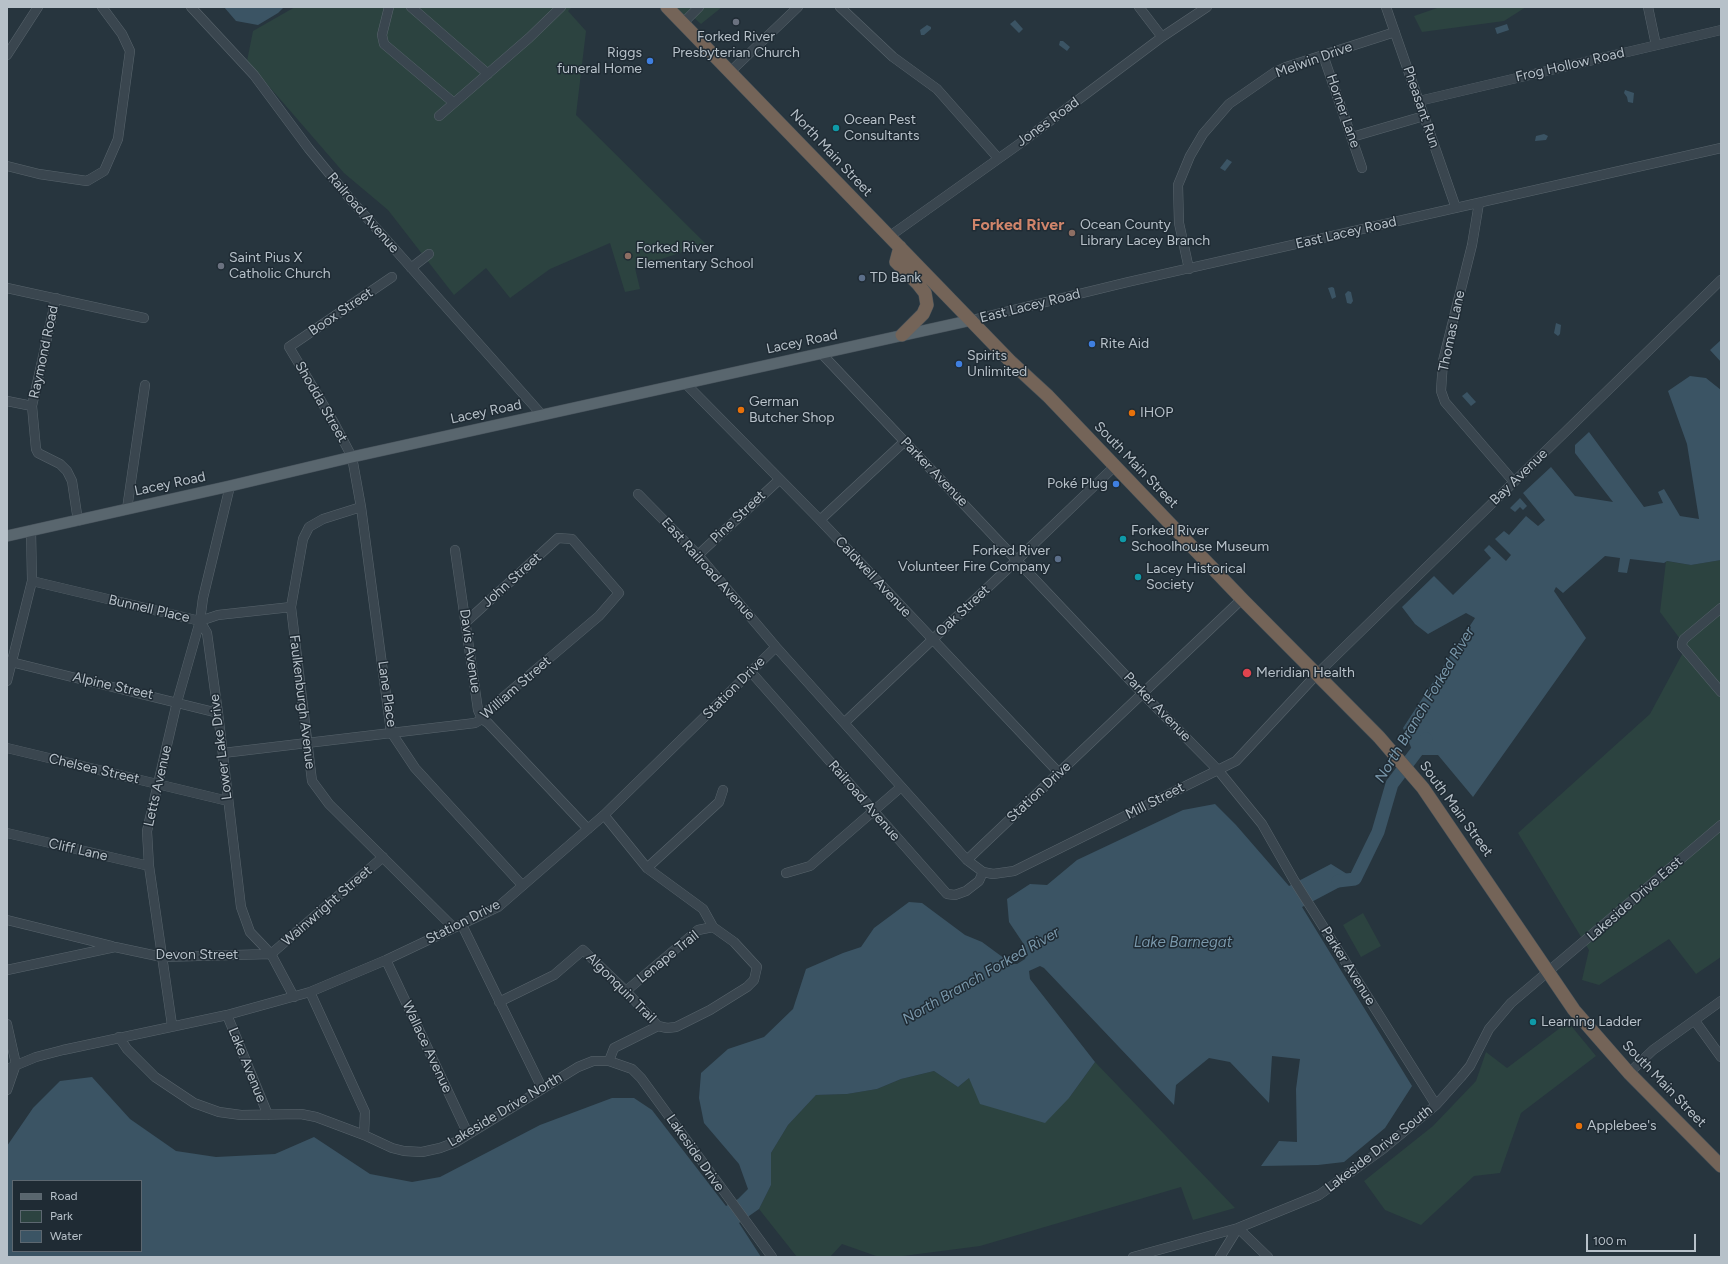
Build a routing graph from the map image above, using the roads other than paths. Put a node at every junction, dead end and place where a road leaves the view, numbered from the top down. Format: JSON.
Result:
{"nodes":[{"id":1,"x":38,"y":7,"type":"edge"},
{"id":2,"x":102,"y":7,"type":"edge"},
{"id":3,"x":191,"y":7,"type":"edge"},
{"id":4,"x":389,"y":7,"type":"edge"},
{"id":5,"x":411,"y":7,"type":"edge"},
{"id":6,"x":561,"y":7,"type":"edge"},
{"id":7,"x":667,"y":7,"type":"edge"},
{"id":8,"x":699,"y":7,"type":"edge"},
{"id":9,"x":798,"y":7,"type":"edge"},
{"id":10,"x":840,"y":7,"type":"edge"},
{"id":11,"x":1140,"y":7,"type":"edge"},
{"id":12,"x":1207,"y":7,"type":"edge"},
{"id":13,"x":1386,"y":7,"type":"edge"},
{"id":14,"x":1648,"y":7,"type":"edge"},
{"id":15,"x":684,"y":23,"type":"junction"},
{"id":16,"x":1721,"y":30,"type":"edge"},
{"id":17,"x":1395,"y":32,"type":"junction"},
{"id":18,"x":1162,"y":37,"type":"junction"},
{"id":19,"x":1656,"y":45,"type":"junction"},
{"id":20,"x":1323,"y":54,"type":"junction"},
{"id":21,"x":7,"y":55,"type":"edge"},
{"id":22,"x":731,"y":71,"type":"junction"},
{"id":23,"x":488,"y":74,"type":"junction"},
{"id":24,"x":1420,"y":101,"type":"junction"},
{"id":25,"x":454,"y":104,"type":"junction"},
{"id":26,"x":439,"y":116,"type":"dead end"},
{"id":27,"x":1424,"y":116,"type":"junction"},
{"id":28,"x":1352,"y":137,"type":"junction"},
{"id":29,"x":1721,"y":148,"type":"edge"},
{"id":30,"x":998,"y":158,"type":"junction"},
{"id":31,"x":7,"y":166,"type":"edge"},
{"id":32,"x":1362,"y":168,"type":"dead end"},
{"id":33,"x":1479,"y":203,"type":"junction"},
{"id":34,"x":1456,"y":208,"type":"junction"},
{"id":35,"x":890,"y":236,"type":"junction"},
{"id":36,"x":900,"y":246,"type":"junction"},
{"id":37,"x":429,"y":254,"type":"dead end"},
{"id":38,"x":411,"y":268,"type":"junction"},
{"id":39,"x":1189,"y":269,"type":"junction"},
{"id":40,"x":392,"y":277,"type":"dead end"},
{"id":41,"x":1721,"y":280,"type":"edge"},
{"id":42,"x":7,"y":288,"type":"edge"},
{"id":43,"x":56,"y":298,"type":"junction"},
{"id":44,"x":144,"y":318,"type":"dead end"},
{"id":45,"x":972,"y":320,"type":"junction"},
{"id":46,"x":902,"y":335,"type":"junction"},
{"id":47,"x":289,"y":347,"type":"joint"},
{"id":48,"x":821,"y":353,"type":"junction"},
{"id":49,"x":685,"y":383,"type":"junction"},
{"id":50,"x":145,"y":385,"type":"dead end"},
{"id":51,"x":7,"y":401,"type":"edge"},
{"id":52,"x":32,"y":406,"type":"junction"},
{"id":53,"x":542,"y":415,"type":"junction"},
{"id":54,"x":905,"y":441,"type":"junction"},
{"id":55,"x":352,"y":457,"type":"junction"},
{"id":56,"x":1115,"y":466,"type":"junction"},
{"id":57,"x":779,"y":480,"type":"junction"},
{"id":58,"x":1514,"y":482,"type":"junction"},
{"id":59,"x":230,"y":486,"type":"junction"},
{"id":60,"x":638,"y":494,"type":"dead end"},
{"id":61,"x":361,"y":507,"type":"junction"},
{"id":62,"x":127,"y":509,"type":"junction"},
{"id":63,"x":820,"y":520,"type":"junction"},
{"id":64,"x":78,"y":521,"type":"junction"},
{"id":65,"x":31,"y":530,"type":"junction"},
{"id":66,"x":7,"y":536,"type":"edge"},
{"id":67,"x":558,"y":538,"type":"joint"},
{"id":68,"x":455,"y":550,"type":"dead end"},
{"id":69,"x":698,"y":554,"type":"junction"},
{"id":70,"x":1018,"y":559,"type":"junction"},
{"id":71,"x":32,"y":581,"type":"junction"},
{"id":72,"x":1242,"y":599,"type":"junction"},
{"id":73,"x":291,"y":607,"type":"junction"},
{"id":74,"x":1721,"y":608,"type":"edge"},
{"id":75,"x":200,"y":621,"type":"junction"},
{"id":76,"x":466,"y":622,"type":"junction"},
{"id":77,"x":932,"y":639,"type":"junction"},
{"id":78,"x":776,"y":647,"type":"junction"},
{"id":79,"x":9,"y":662,"type":"edge"},
{"id":80,"x":751,"y":672,"type":"junction"},
{"id":81,"x":1317,"y":674,"type":"junction"},
{"id":82,"x":7,"y":681,"type":"edge"},
{"id":83,"x":1721,"y":692,"type":"edge"},
{"id":84,"x":1143,"y":694,"type":"junction"},
{"id":85,"x":177,"y":702,"type":"junction"},
{"id":86,"x":218,"y":713,"type":"junction"},
{"id":87,"x":482,"y":719,"type":"junction"},
{"id":88,"x":844,"y":722,"type":"junction"},
{"id":89,"x":392,"y":732,"type":"junction"},
{"id":90,"x":306,"y":742,"type":"junction"},
{"id":91,"x":7,"y":748,"type":"edge"},
{"id":92,"x":222,"y":753,"type":"junction"},
{"id":93,"x":1218,"y":770,"type":"junction"},
{"id":94,"x":1059,"y":773,"type":"junction"},
{"id":95,"x":158,"y":784,"type":"junction"},
{"id":96,"x":901,"y":787,"type":"junction"},
{"id":97,"x":723,"y":790,"type":"dead end"},
{"id":98,"x":228,"y":801,"type":"junction"},
{"id":99,"x":873,"y":811,"type":"junction"},
{"id":100,"x":604,"y":815,"type":"junction"},
{"id":101,"x":1721,"y":825,"type":"edge"},
{"id":102,"x":588,"y":829,"type":"junction"},
{"id":103,"x":7,"y":833,"type":"edge"},
{"id":104,"x":383,"y":857,"type":"junction"},
{"id":105,"x":967,"y":860,"type":"junction"},
{"id":106,"x":149,"y":866,"type":"junction"},
{"id":107,"x":647,"y":868,"type":"junction"},
{"id":108,"x":983,"y":872,"type":"junction"},
{"id":109,"x":786,"y":873,"type":"dead end"},
{"id":110,"x":522,"y":885,"type":"junction"},
{"id":111,"x":7,"y":920,"type":"edge"},
{"id":112,"x":458,"y":926,"type":"junction"},
{"id":113,"x":713,"y":927,"type":"junction"},
{"id":114,"x":115,"y":947,"type":"junction"},
{"id":115,"x":271,"y":954,"type":"junction"},
{"id":116,"x":162,"y":957,"type":"junction"},
{"id":117,"x":386,"y":960,"type":"junction"},
{"id":118,"x":7,"y":970,"type":"edge"},
{"id":119,"x":1548,"y":973,"type":"junction"},
{"id":120,"x":626,"y":991,"type":"junction"},
{"id":121,"x":310,"y":992,"type":"junction"},
{"id":122,"x":294,"y":997,"type":"junction"},
{"id":123,"x":1721,"y":1001,"type":"edge"},
{"id":124,"x":499,"y":1002,"type":"junction"},
{"id":125,"x":227,"y":1015,"type":"junction"},
{"id":126,"x":1695,"y":1021,"type":"junction"},
{"id":127,"x":7,"y":1024,"type":"edge"},
{"id":128,"x":172,"y":1025,"type":"junction"},
{"id":129,"x":658,"y":1026,"type":"junction"},
{"id":130,"x":119,"y":1037,"type":"junction"},
{"id":131,"x":1721,"y":1057,"type":"edge"},
{"id":132,"x":609,"y":1061,"type":"junction"},
{"id":133,"x":11,"y":1064,"type":"edge"},
{"id":134,"x":7,"y":1069,"type":"edge"},
{"id":135,"x":1629,"y":1073,"type":"junction"},
{"id":136,"x":542,"y":1088,"type":"junction"},
{"id":137,"x":7,"y":1090,"type":"edge"},
{"id":138,"x":1436,"y":1105,"type":"junction"},
{"id":139,"x":268,"y":1115,"type":"junction"},
{"id":140,"x":364,"y":1134,"type":"junction"},
{"id":141,"x":468,"y":1134,"type":"junction"},
{"id":142,"x":1721,"y":1166,"type":"edge"},
{"id":143,"x":1238,"y":1228,"type":"junction"},
{"id":144,"x":772,"y":1257,"type":"edge"},
{"id":145,"x":1133,"y":1257,"type":"edge"},
{"id":146,"x":1220,"y":1257,"type":"edge"},
{"id":147,"x":1268,"y":1257,"type":"edge"}],
"edges":[{"from":1,"to":21,"type":"street"},
{"from":2,"to":31,"type":"street"},
{"from":3,"to":38,"type":"street","name":"Railroad Avenue"},
{"from":4,"to":25,"type":"street"},
{"from":5,"to":23,"type":"street"},
{"from":6,"to":23,"type":"street"},
{"from":7,"to":15,"type":"highway","name":"North Main Street"},
{"from":8,"to":15,"type":"street"},
{"from":9,"to":22,"type":"street"},
{"from":10,"to":30,"type":"street"},
{"from":11,"to":18,"type":"street"},
{"from":12,"to":18,"type":"street","name":"Jones Road"},
{"from":13,"to":17,"type":"street","name":"Pheasant Run"},
{"from":14,"to":19,"type":"street"},
{"from":15,"to":22,"type":"highway","name":"North Main Street"},
{"from":16,"to":19,"type":"street","name":"Frog Hollow Road"},
{"from":17,"to":20,"type":"street","name":"Melwin Drive"},
{"from":17,"to":24,"type":"street","name":"Pheasant Run"},
{"from":18,"to":30,"type":"street","name":"Jones Road"},
{"from":19,"to":24,"type":"street","name":"Frog Hollow Road"},
{"from":20,"to":28,"type":"street","name":"Horner Lane"},
{"from":20,"to":39,"type":"street","name":"Melwin Drive"},
{"from":22,"to":35,"type":"highway","name":"North Main Street"},
{"from":23,"to":25,"type":"street"},
{"from":24,"to":27,"type":"street","name":"Pheasant Run"},
{"from":25,"to":26,"type":"street"},
{"from":27,"to":28,"type":"street"},
{"from":27,"to":34,"type":"street","name":"Pheasant Run"},
{"from":28,"to":32,"type":"street","name":"Horner Lane"},
{"from":29,"to":33,"type":"street","name":"East Lacey Road"},
{"from":30,"to":35,"type":"street","name":"Jones Road"},
{"from":33,"to":34,"type":"street","name":"East Lacey Road"},
{"from":33,"to":58,"type":"street","name":"Thomas Lane"},
{"from":34,"to":39,"type":"street","name":"East Lacey Road"},
{"from":35,"to":36,"type":"highway","name":"North Main Street"},
{"from":36,"to":45,"type":"highway","name":"North Main Street"},
{"from":36,"to":46,"type":"highway"},
{"from":37,"to":38,"type":"street"},
{"from":38,"to":53,"type":"street","name":"Railroad Avenue"},
{"from":39,"to":45,"type":"street","name":"East Lacey Road"},
{"from":40,"to":47,"type":"street","name":"Boox Street"},
{"from":41,"to":58,"type":"street","name":"Bay Avenue"},
{"from":42,"to":43,"type":"street","name":"Raymond Road"},
{"from":43,"to":44,"type":"street","name":"Raymond Road"},
{"from":43,"to":52,"type":"street","name":"Raymond Road"},
{"from":45,"to":46,"type":"main road","name":"Lacey Road"},
{"from":45,"to":56,"type":"highway","name":"South Main Street"},
{"from":46,"to":48,"type":"main road","name":"Lacey Road"},
{"from":47,"to":55,"type":"street","name":"Shodda Street"},
{"from":48,"to":49,"type":"main road","name":"Lacey Road"},
{"from":48,"to":54,"type":"street","name":"Parker Avenue"},
{"from":49,"to":53,"type":"main road","name":"Lacey Road"},
{"from":49,"to":57,"type":"street","name":"Caldwell Avenue"},
{"from":50,"to":62,"type":"street"},
{"from":51,"to":52,"type":"street"},
{"from":52,"to":64,"type":"street","name":"Raymond Road"},
{"from":53,"to":55,"type":"main road","name":"Lacey Road"},
{"from":54,"to":63,"type":"street"},
{"from":54,"to":70,"type":"street","name":"Parker Avenue"},
{"from":55,"to":59,"type":"main road","name":"Lacey Road"},
{"from":55,"to":61,"type":"street","name":"Lane Place"},
{"from":56,"to":70,"type":"street","name":"Oak Street"},
{"from":56,"to":72,"type":"highway","name":"South Main Street"},
{"from":57,"to":63,"type":"street","name":"Caldwell Avenue"},
{"from":57,"to":69,"type":"street","name":"Pine Street"},
{"from":58,"to":81,"type":"street","name":"Bay Avenue"},
{"from":59,"to":62,"type":"main road","name":"Lacey Road"},
{"from":59,"to":75,"type":"street"},
{"from":60,"to":69,"type":"street","name":"East Railroad Avenue"},
{"from":61,"to":73,"type":"street","name":"Faulkenburgh Avenue"},
{"from":61,"to":89,"type":"street","name":"Lane Place"},
{"from":62,"to":64,"type":"main road","name":"Lacey Road"},
{"from":63,"to":77,"type":"street","name":"Caldwell Avenue"},
{"from":64,"to":65,"type":"main road","name":"Lacey Road"},
{"from":65,"to":66,"type":"main road","name":"Lacey Road"},
{"from":65,"to":71,"type":"street"},
{"from":67,"to":76,"type":"street","name":"John Street"},
{"from":67,"to":87,"type":"street","name":"William Street"},
{"from":68,"to":76,"type":"street","name":"Davis Avenue"},
{"from":69,"to":78,"type":"street","name":"East Railroad Avenue"},
{"from":70,"to":77,"type":"street","name":"Oak Street"},
{"from":70,"to":84,"type":"street","name":"Parker Avenue"},
{"from":71,"to":75,"type":"street","name":"Bunnell Place"},
{"from":71,"to":79,"type":"street"},
{"from":72,"to":81,"type":"highway","name":"South Main Street"},
{"from":72,"to":84,"type":"street","name":"Station Drive"},
{"from":73,"to":75,"type":"street","name":"Bunnell Place"},
{"from":73,"to":90,"type":"street","name":"Faulkenburgh Avenue"},
{"from":74,"to":83,"type":"street"},
{"from":75,"to":85,"type":"street","name":"Letts Avenue"},
{"from":75,"to":86,"type":"street","name":"Lower Lake Drive"},
{"from":76,"to":87,"type":"street","name":"Davis Avenue"},
{"from":77,"to":88,"type":"street","name":"Oak Street"},
{"from":77,"to":94,"type":"street","name":"Caldwell Avenue"},
{"from":78,"to":80,"type":"street","name":"Station Drive"},
{"from":78,"to":88,"type":"street","name":"Station Drive"},
{"from":79,"to":82,"type":"street"},
{"from":79,"to":85,"type":"street","name":"Alpine Street"},
{"from":80,"to":99,"type":"street","name":"Railroad Avenue"},
{"from":80,"to":100,"type":"street","name":"Station Drive"},
{"from":81,"to":93,"type":"street","name":"Mill Street"},
{"from":81,"to":119,"type":"highway","name":"South Main Street"},
{"from":84,"to":93,"type":"street","name":"Parker Avenue"},
{"from":84,"to":94,"type":"street","name":"Station Drive"},
{"from":85,"to":86,"type":"street","name":"Alpine Street"},
{"from":85,"to":95,"type":"street","name":"Letts Avenue"},
{"from":86,"to":92,"type":"street","name":"Lower Lake Drive"},
{"from":87,"to":89,"type":"street","name":"William Street"},
{"from":87,"to":102,"type":"street"},
{"from":88,"to":96,"type":"street","name":"Station Drive"},
{"from":89,"to":90,"type":"street","name":"William Street"},
{"from":89,"to":110,"type":"street","name":"Lane Place"},
{"from":90,"to":92,"type":"street","name":"William Street"},
{"from":90,"to":104,"type":"street","name":"Faulkenburgh Avenue"},
{"from":91,"to":95,"type":"street","name":"Chelsea Street"},
{"from":92,"to":98,"type":"street","name":"Lower Lake Drive"},
{"from":93,"to":108,"type":"street","name":"Mill Street"},
{"from":93,"to":138,"type":"street","name":"Parker Avenue"},
{"from":94,"to":105,"type":"street","name":"Station Drive"},
{"from":95,"to":98,"type":"street","name":"Chelsea Street"},
{"from":95,"to":106,"type":"street","name":"Letts Avenue"},
{"from":96,"to":99,"type":"street"},
{"from":96,"to":105,"type":"street","name":"Station Drive"},
{"from":97,"to":107,"type":"street"},
{"from":98,"to":115,"type":"street","name":"Lower Lake Drive"},
{"from":99,"to":108,"type":"street","name":"Railroad Avenue"},
{"from":99,"to":109,"type":"street"},
{"from":100,"to":102,"type":"street","name":"Station Drive"},
{"from":100,"to":107,"type":"street"},
{"from":101,"to":119,"type":"street","name":"Lakeside Drive East"},
{"from":102,"to":110,"type":"street","name":"Station Drive"},
{"from":103,"to":106,"type":"street","name":"Cliff Lane"},
{"from":104,"to":112,"type":"street","name":"Faulkenburgh Avenue"},
{"from":104,"to":115,"type":"street","name":"Wainwright Street"},
{"from":105,"to":108,"type":"street"},
{"from":106,"to":116,"type":"street","name":"Letts Avenue"},
{"from":107,"to":113,"type":"street"},
{"from":110,"to":112,"type":"street","name":"Station Drive"},
{"from":111,"to":114,"type":"street"},
{"from":112,"to":117,"type":"street","name":"Station Drive"},
{"from":112,"to":124,"type":"street","name":"Faulkenburgh Avenue"},
{"from":113,"to":120,"type":"street","name":"Lenape Trail"},
{"from":113,"to":129,"type":"street"},
{"from":114,"to":116,"type":"street","name":"Devon Street"},
{"from":114,"to":118,"type":"street","name":"Devon Street"},
{"from":115,"to":116,"type":"street","name":"Devon Street"},
{"from":115,"to":122,"type":"street","name":"Lower Lake Drive"},
{"from":116,"to":128,"type":"street","name":"Letts Avenue"},
{"from":117,"to":121,"type":"street","name":"Station Drive"},
{"from":117,"to":141,"type":"street","name":"Wallace Avenue"},
{"from":119,"to":135,"type":"highway","name":"South Main Street"},
{"from":119,"to":138,"type":"street","name":"Lakeside Drive South"},
{"from":120,"to":124,"type":"street","name":"Algonquin Trail"},
{"from":120,"to":129,"type":"street","name":"Algonquin Trail"},
{"from":121,"to":122,"type":"street","name":"Station Drive"},
{"from":121,"to":140,"type":"street"},
{"from":122,"to":125,"type":"street","name":"Station Drive"},
{"from":123,"to":126,"type":"street"},
{"from":124,"to":136,"type":"street","name":"Faulkenburgh Avenue"},
{"from":125,"to":128,"type":"street","name":"Station Drive"},
{"from":125,"to":139,"type":"street","name":"Lake Avenue"},
{"from":126,"to":131,"type":"street"},
{"from":126,"to":135,"type":"street"},
{"from":127,"to":133,"type":"street"},
{"from":128,"to":130,"type":"street","name":"Station Drive"},
{"from":129,"to":132,"type":"street"},
{"from":130,"to":133,"type":"street"},
{"from":130,"to":139,"type":"street","name":"Lakeside Drive North"},
{"from":132,"to":136,"type":"street","name":"Lakeside Drive North"},
{"from":132,"to":144,"type":"street","name":"Lakeside Drive"},
{"from":133,"to":134,"type":"street"},
{"from":133,"to":137,"type":"street"},
{"from":135,"to":142,"type":"highway","name":"South Main Street"},
{"from":136,"to":141,"type":"street","name":"Lakeside Drive North"},
{"from":138,"to":143,"type":"street","name":"Lakeside Drive South"},
{"from":139,"to":140,"type":"street","name":"Lakeside Drive North"},
{"from":140,"to":141,"type":"street","name":"Lakeside Drive North"},
{"from":143,"to":145,"type":"street","name":"Lakeside Drive South"},
{"from":143,"to":146,"type":"street"},
{"from":143,"to":147,"type":"street"}]}
